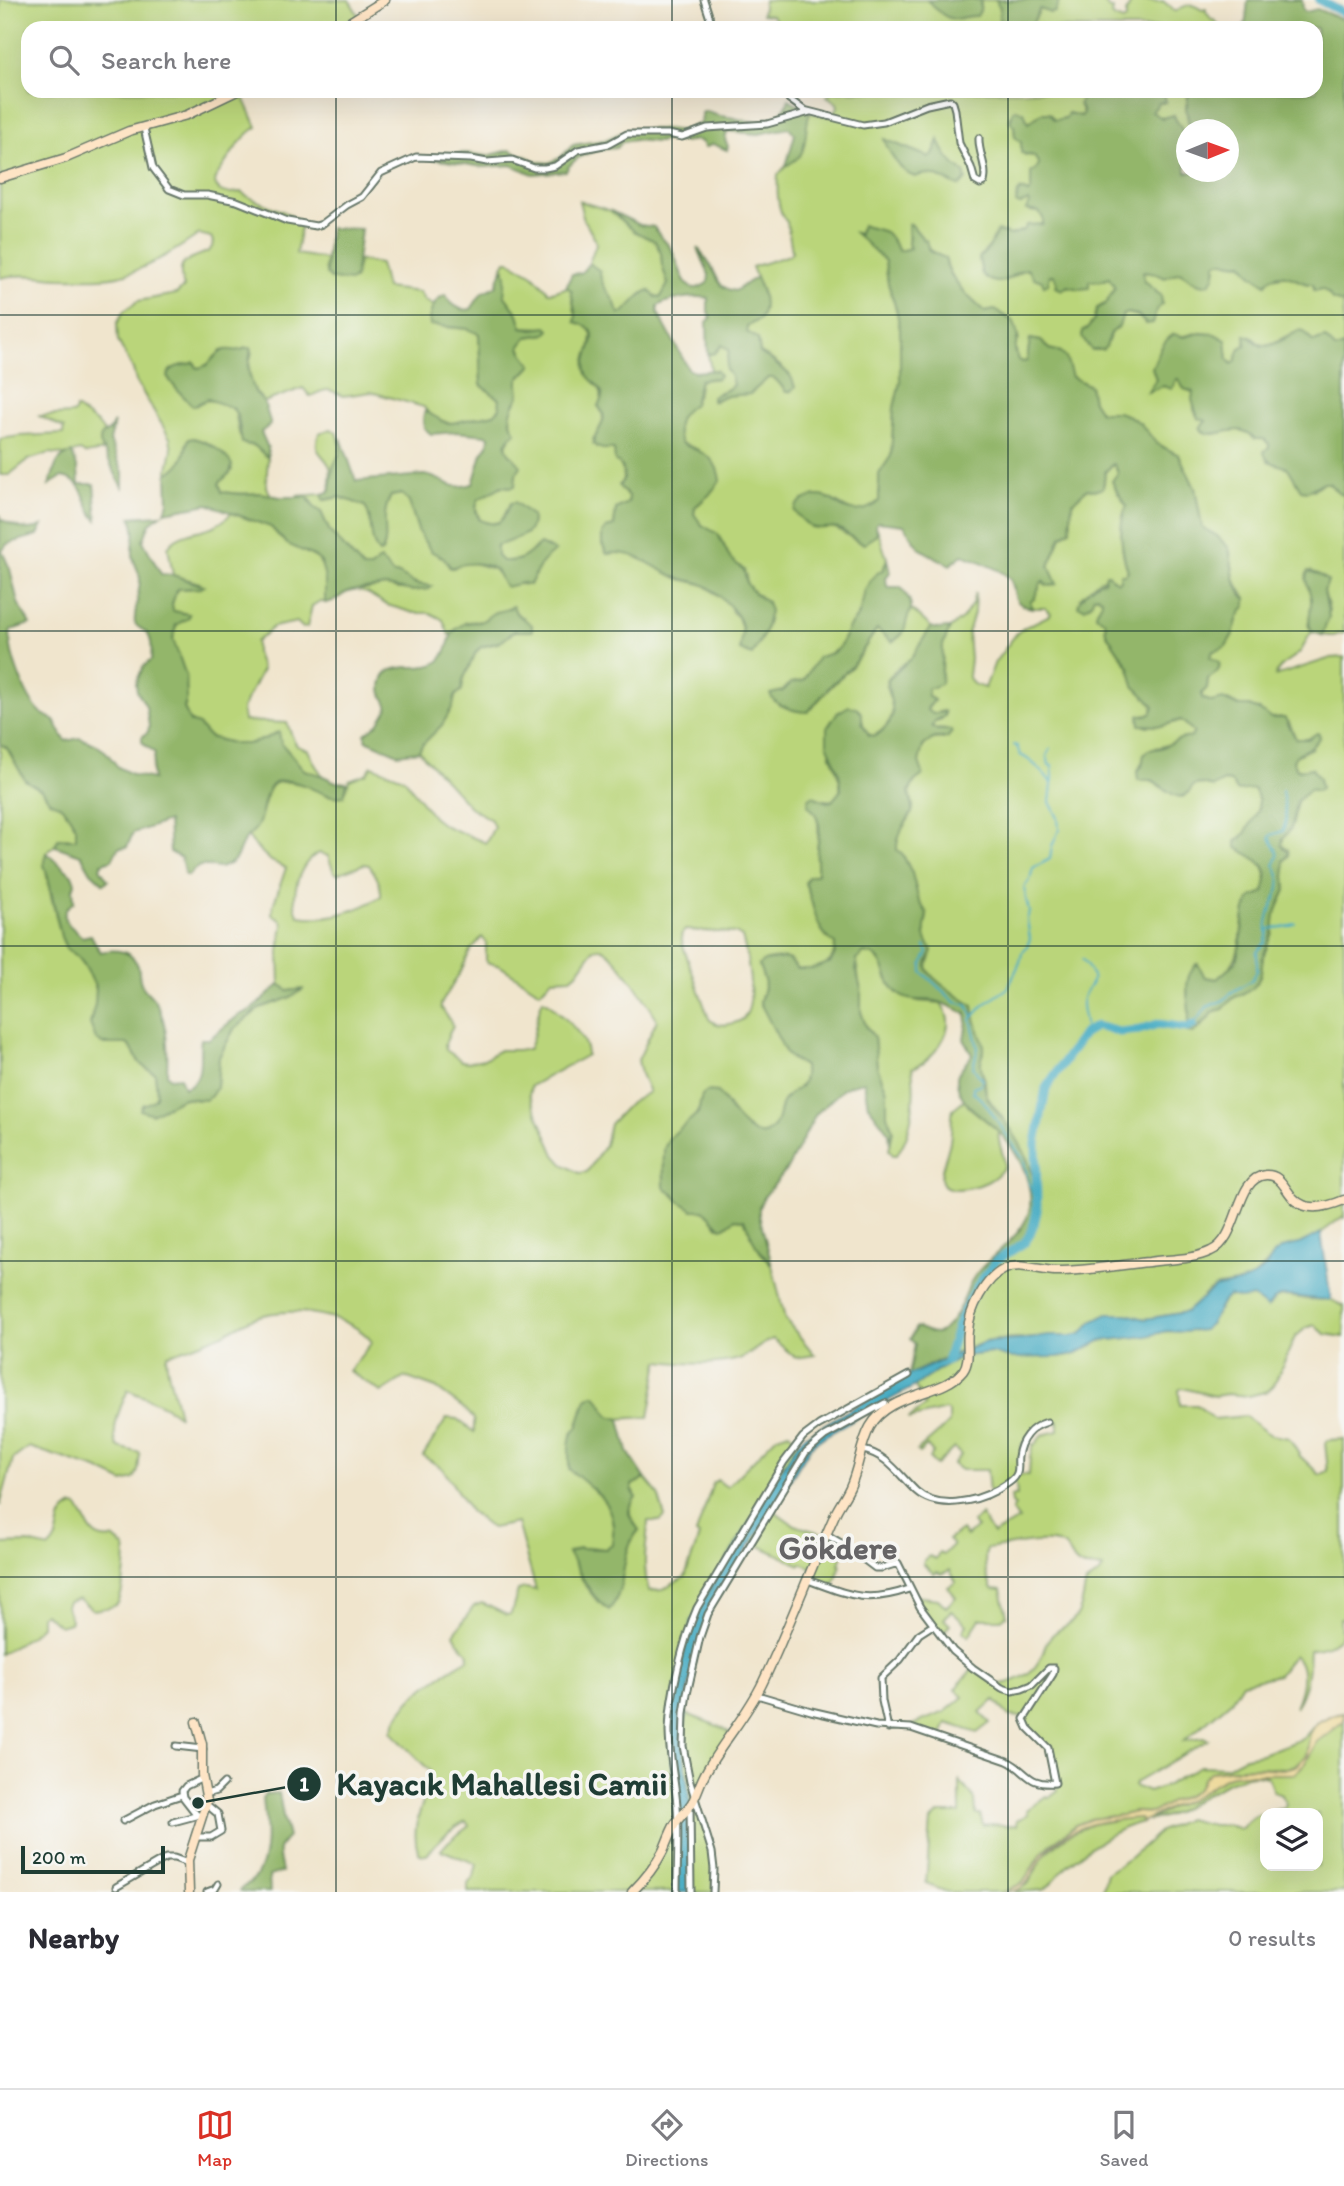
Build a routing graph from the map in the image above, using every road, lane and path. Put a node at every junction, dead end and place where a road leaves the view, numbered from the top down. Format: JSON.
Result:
{"nodes":[{"id":1,"x":385,"y":0,"type":"edge"},
{"id":2,"x":704,"y":0,"type":"edge"},
{"id":3,"x":351,"y":21,"type":"edge"},
{"id":4,"x":711,"y":21,"type":"edge"},
{"id":5,"x":222,"y":98,"type":"edge"},
{"id":6,"x":789,"y":99,"type":"dead end"},
{"id":7,"x":810,"y":112,"type":"junction"},
{"id":8,"x":144,"y":128,"type":"junction"},
{"id":9,"x":979,"y":138,"type":"dead end"},
{"id":10,"x":0,"y":178,"type":"edge"},
{"id":11,"x":1344,"y":1200,"type":"edge"},
{"id":12,"x":909,"y":1375,"type":"dead end"},
{"id":13,"x":883,"y":1400,"type":"junction"},
{"id":14,"x":1047,"y":1422,"type":"dead end"},
{"id":15,"x":862,"y":1450,"type":"junction"},
{"id":16,"x":827,"y":1535,"type":"junction"},
{"id":17,"x":808,"y":1580,"type":"junction"},
{"id":18,"x":909,"y":1589,"type":"junction"},
{"id":19,"x":933,"y":1625,"type":"junction"},
{"id":20,"x":682,"y":1662,"type":"junction"},
{"id":21,"x":692,"y":1665,"type":"junction"},
{"id":22,"x":757,"y":1695,"type":"junction"},
{"id":23,"x":197,"y":1722,"type":"dead end"},
{"id":24,"x":888,"y":1728,"type":"junction"},
{"id":25,"x":176,"y":1746,"type":"dead end"},
{"id":26,"x":203,"y":1749,"type":"junction"},
{"id":27,"x":203,"y":1778,"type":"junction"},
{"id":28,"x":224,"y":1783,"type":"dead end"},
{"id":29,"x":182,"y":1795,"type":"junction"},
{"id":30,"x":695,"y":1795,"type":"junction"},
{"id":31,"x":206,"y":1799,"type":"junction"},
{"id":32,"x":689,"y":1807,"type":"junction"},
{"id":33,"x":200,"y":1815,"type":"junction"},
{"id":34,"x":679,"y":1819,"type":"junction"},
{"id":35,"x":123,"y":1821,"type":"dead end"},
{"id":36,"x":173,"y":1822,"type":"dead end"},
{"id":37,"x":195,"y":1837,"type":"junction"},
{"id":38,"x":188,"y":1863,"type":"junction"},
{"id":39,"x":218,"y":1884,"type":"dead end"},
{"id":40,"x":116,"y":1887,"type":"dead end"},
{"id":41,"x":634,"y":1891,"type":"edge"},
{"id":42,"x":189,"y":1892,"type":"edge"},
{"id":43,"x":207,"y":1892,"type":"edge"},
{"id":44,"x":677,"y":1892,"type":"edge"},
{"id":45,"x":691,"y":1892,"type":"edge"},
{"id":46,"x":713,"y":1892,"type":"edge"}],
"edges":[{"from":1,"to":3,"type":"street"},
{"from":2,"to":4,"type":"street"},
{"from":5,"to":8,"type":"street"},
{"from":6,"to":7,"type":"street"},
{"from":7,"to":8,"type":"street"},
{"from":7,"to":9,"type":"street"},
{"from":8,"to":10,"type":"street"},
{"from":11,"to":13,"type":"street"},
{"from":12,"to":13,"type":"street"},
{"from":13,"to":15,"type":"street"},
{"from":13,"to":20,"type":"street"},
{"from":13,"to":21,"type":"street"},
{"from":14,"to":15,"type":"street"},
{"from":15,"to":16,"type":"street"},
{"from":16,"to":17,"type":"street"},
{"from":16,"to":18,"type":"street"},
{"from":17,"to":18,"type":"street"},
{"from":17,"to":22,"type":"street"},
{"from":18,"to":19,"type":"street"},
{"from":19,"to":24,"type":"street"},
{"from":19,"to":24,"type":"street"},
{"from":20,"to":21,"type":"street"},
{"from":20,"to":34,"type":"street"},
{"from":21,"to":30,"type":"street"},
{"from":22,"to":24,"type":"street"},
{"from":22,"to":30,"type":"street"},
{"from":23,"to":26,"type":"street"},
{"from":25,"to":26,"type":"street"},
{"from":26,"to":27,"type":"street"},
{"from":27,"to":29,"type":"street"},
{"from":27,"to":31,"type":"street"},
{"from":28,"to":31,"type":"street"},
{"from":29,"to":33,"type":"street"},
{"from":29,"to":35,"type":"street"},
{"from":30,"to":32,"type":"street"},
{"from":30,"to":46,"type":"street"},
{"from":31,"to":33,"type":"street"},
{"from":31,"to":37,"type":"street"},
{"from":32,"to":34,"type":"street"},
{"from":32,"to":45,"type":"street"},
{"from":33,"to":36,"type":"street"},
{"from":33,"to":37,"type":"street"},
{"from":34,"to":41,"type":"street"},
{"from":34,"to":44,"type":"street"},
{"from":37,"to":38,"type":"street"},
{"from":38,"to":40,"type":"street"},
{"from":38,"to":42,"type":"street"},
{"from":39,"to":43,"type":"street"}]}
